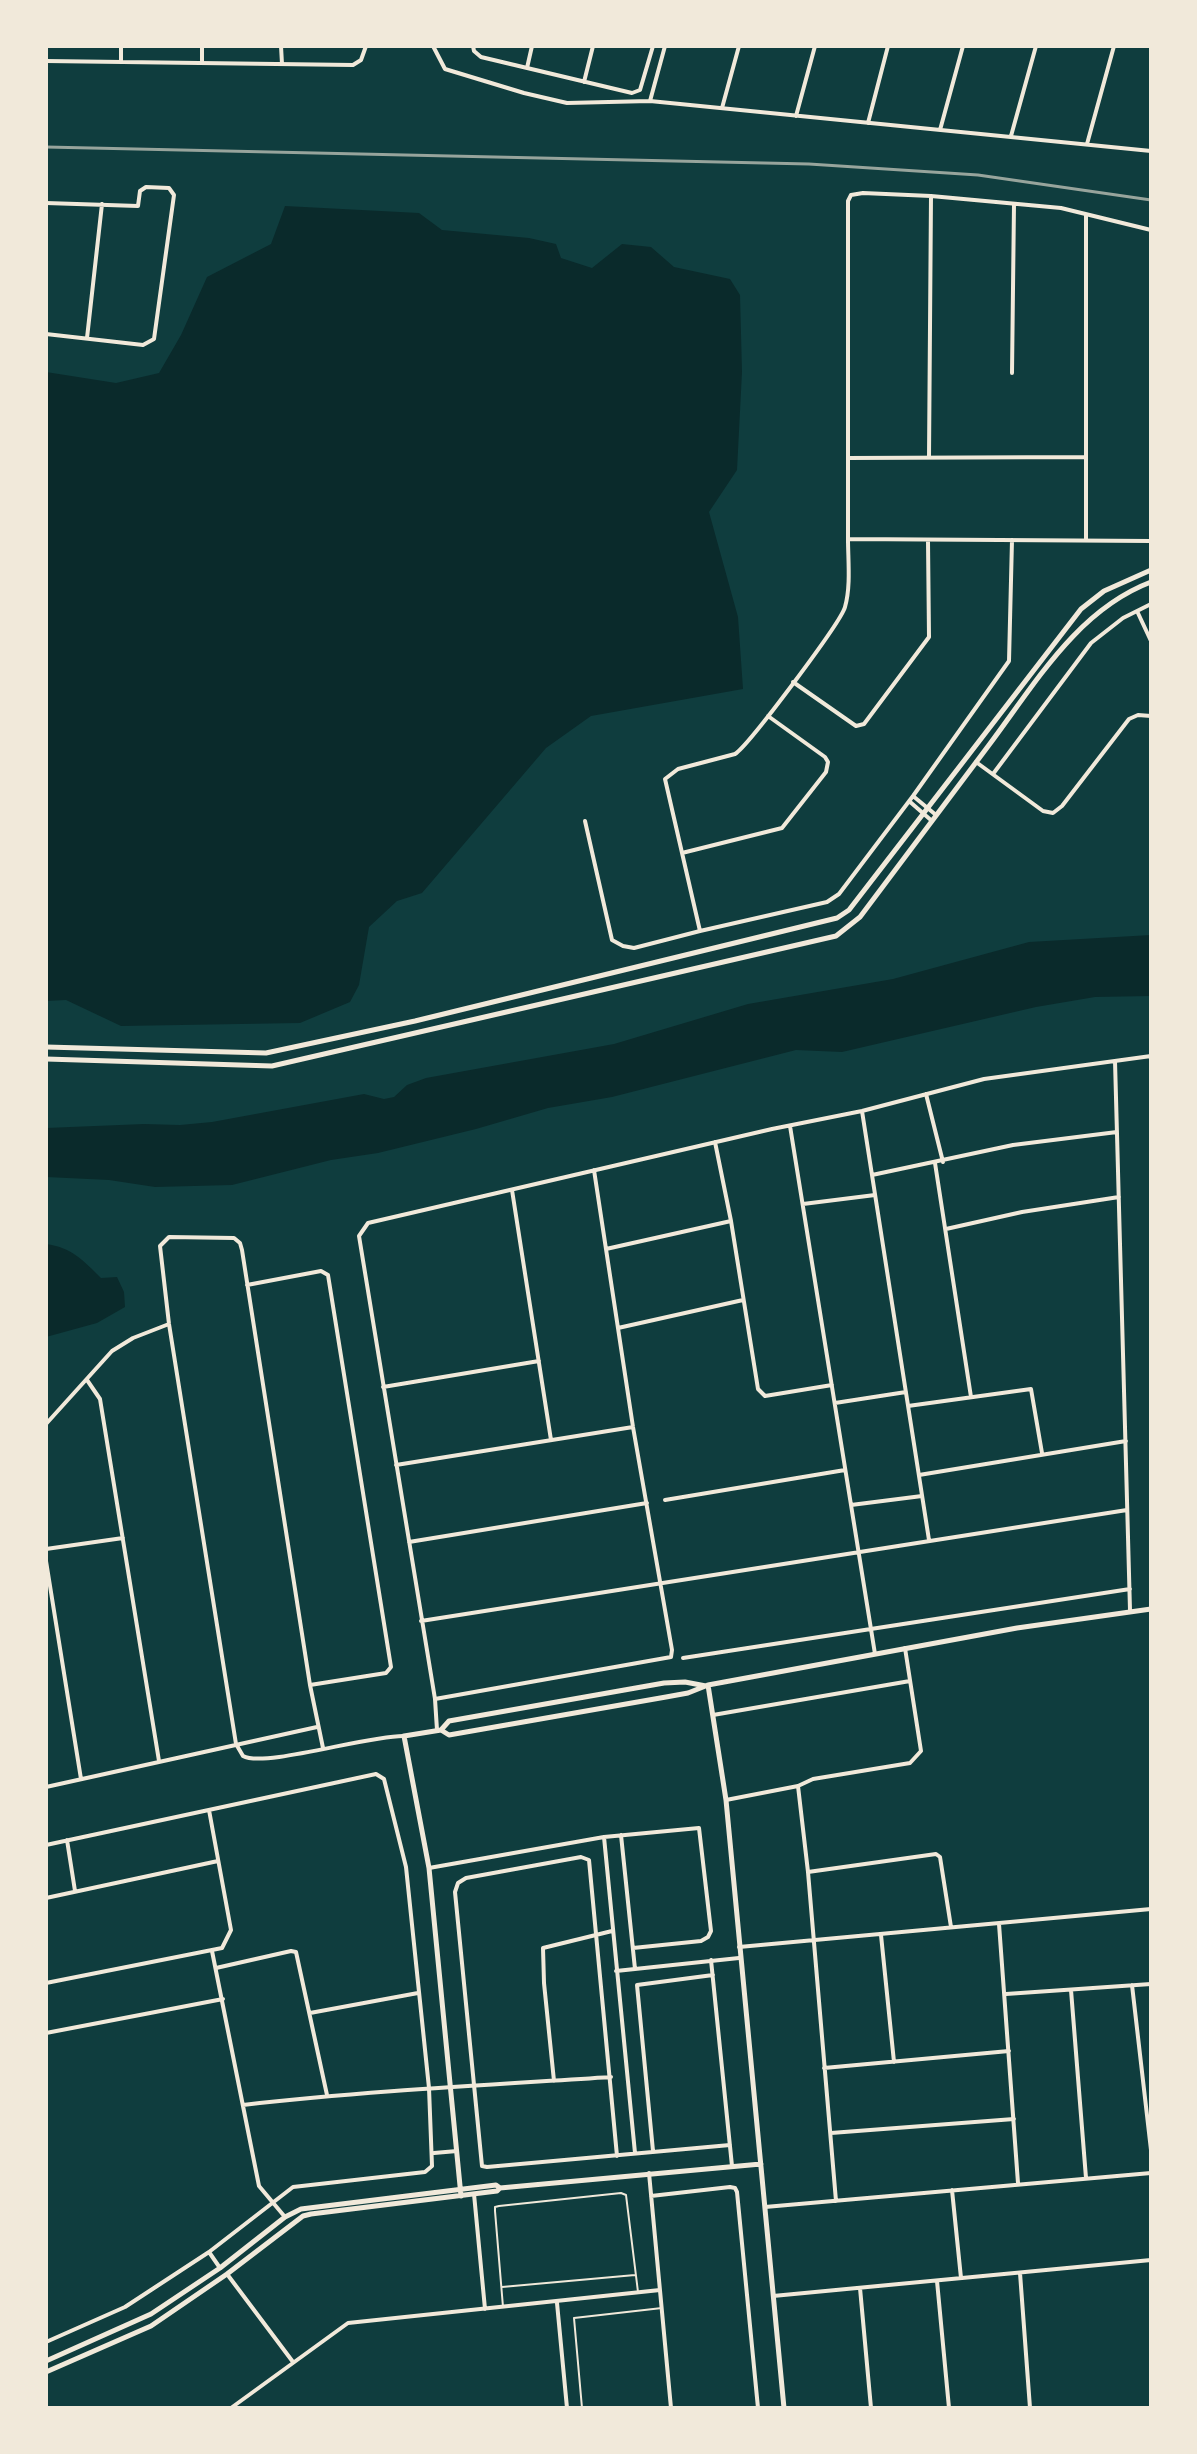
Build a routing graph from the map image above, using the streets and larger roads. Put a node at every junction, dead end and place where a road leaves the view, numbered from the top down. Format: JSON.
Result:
{"nodes":[{"id":1,"x":121,"y":46,"type":"edge"},
{"id":2,"x":202,"y":46,"type":"edge"},
{"id":3,"x":281,"y":46,"type":"edge"},
{"id":4,"x":366,"y":46,"type":"edge"},
{"id":5,"x":433,"y":46,"type":"edge"},
{"id":6,"x":473,"y":46,"type":"edge"},
{"id":7,"x":532,"y":46,"type":"edge"},
{"id":8,"x":593,"y":46,"type":"edge"},
{"id":9,"x":653,"y":46,"type":"edge"},
{"id":10,"x":665,"y":46,"type":"edge"},
{"id":11,"x":739,"y":46,"type":"edge"},
{"id":12,"x":815,"y":46,"type":"edge"},
{"id":13,"x":888,"y":46,"type":"edge"},
{"id":14,"x":963,"y":46,"type":"edge"},
{"id":15,"x":1036,"y":46,"type":"edge"},
{"id":16,"x":1114,"y":46,"type":"edge"},
{"id":17,"x":46,"y":61,"type":"edge"},
{"id":18,"x":121,"y":61,"type":"junction"},
{"id":19,"x":202,"y":63,"type":"junction"},
{"id":20,"x":282,"y":64,"type":"junction"},
{"id":21,"x":527,"y":68,"type":"junction"},
{"id":22,"x":584,"y":83,"type":"junction"},
{"id":23,"x":650,"y":101,"type":"junction"},
{"id":24,"x":722,"y":108,"type":"junction"},
{"id":25,"x":796,"y":116,"type":"junction"},
{"id":26,"x":868,"y":123,"type":"junction"},
{"id":27,"x":940,"y":130,"type":"junction"},
{"id":28,"x":1011,"y":137,"type":"junction"},
{"id":29,"x":1087,"y":145,"type":"junction"},
{"id":30,"x":1151,"y":151,"type":"edge"},
{"id":31,"x":931,"y":196,"type":"junction"},
{"id":32,"x":46,"y":203,"type":"edge"},
{"id":33,"x":102,"y":204,"type":"junction"},
{"id":34,"x":1014,"y":204,"type":"junction"},
{"id":35,"x":1086,"y":214,"type":"junction"},
{"id":36,"x":1151,"y":230,"type":"edge"},
{"id":37,"x":46,"y":334,"type":"edge"},
{"id":38,"x":87,"y":338,"type":"junction"},
{"id":39,"x":1012,"y":373,"type":"dead end"},
{"id":40,"x":929,"y":457,"type":"junction"},
{"id":41,"x":1086,"y":457,"type":"junction"},
{"id":42,"x":848,"y":458,"type":"junction"},
{"id":43,"x":848,"y":539,"type":"junction"},
{"id":44,"x":1012,"y":540,"type":"junction"},
{"id":45,"x":1086,"y":540,"type":"junction"},
{"id":46,"x":928,"y":541,"type":"junction"},
{"id":47,"x":1151,"y":541,"type":"edge"},
{"id":48,"x":1151,"y":570,"type":"edge"},
{"id":49,"x":1151,"y":582,"type":"edge"},
{"id":50,"x":1151,"y":604,"type":"edge"},
{"id":51,"x":1137,"y":611,"type":"junction"},
{"id":52,"x":1151,"y":641,"type":"edge"},
{"id":53,"x":793,"y":682,"type":"junction"},
{"id":54,"x":768,"y":716,"type":"junction"},
{"id":55,"x":1151,"y":716,"type":"edge"},
{"id":56,"x":976,"y":762,"type":"junction"},
{"id":57,"x":993,"y":774,"type":"junction"},
{"id":58,"x":911,"y":799,"type":"junction"},
{"id":59,"x":925,"y":811,"type":"junction"},
{"id":60,"x":934,"y":818,"type":"junction"},
{"id":61,"x":585,"y":821,"type":"dead end"},
{"id":62,"x":682,"y":853,"type":"junction"},
{"id":63,"x":700,"y":931,"type":"junction"},
{"id":64,"x":46,"y":1047,"type":"edge"},
{"id":65,"x":1151,"y":1056,"type":"edge"},
{"id":66,"x":46,"y":1059,"type":"edge"},
{"id":67,"x":1115,"y":1061,"type":"junction"},
{"id":68,"x":1151,"y":1065,"type":"edge"},
{"id":69,"x":926,"y":1094,"type":"junction"},
{"id":70,"x":862,"y":1111,"type":"junction"},
{"id":71,"x":790,"y":1126,"type":"junction"},
{"id":72,"x":1117,"y":1132,"type":"junction"},
{"id":73,"x":715,"y":1142,"type":"junction"},
{"id":74,"x":943,"y":1162,"type":"junction"},
{"id":75,"x":935,"y":1163,"type":"junction"},
{"id":76,"x":594,"y":1170,"type":"junction"},
{"id":77,"x":872,"y":1175,"type":"junction"},
{"id":78,"x":512,"y":1190,"type":"junction"},
{"id":79,"x":875,"y":1195,"type":"junction"},
{"id":80,"x":1119,"y":1197,"type":"junction"},
{"id":81,"x":803,"y":1204,"type":"junction"},
{"id":82,"x":731,"y":1221,"type":"junction"},
{"id":83,"x":946,"y":1229,"type":"junction"},
{"id":84,"x":606,"y":1249,"type":"junction"},
{"id":85,"x":247,"y":1285,"type":"junction"},
{"id":86,"x":743,"y":1300,"type":"junction"},
{"id":87,"x":169,"y":1324,"type":"junction"},
{"id":88,"x":618,"y":1328,"type":"junction"},
{"id":89,"x":539,"y":1361,"type":"junction"},
{"id":90,"x":87,"y":1380,"type":"junction"},
{"id":91,"x":832,"y":1385,"type":"junction"},
{"id":92,"x":383,"y":1387,"type":"junction"},
{"id":93,"x":906,"y":1392,"type":"junction"},
{"id":94,"x":971,"y":1397,"type":"junction"},
{"id":95,"x":835,"y":1403,"type":"junction"},
{"id":96,"x":908,"y":1406,"type":"junction"},
{"id":97,"x":46,"y":1424,"type":"edge"},
{"id":98,"x":633,"y":1427,"type":"junction"},
{"id":99,"x":551,"y":1440,"type":"junction"},
{"id":100,"x":1126,"y":1441,"type":"junction"},
{"id":101,"x":1042,"y":1454,"type":"junction"},
{"id":102,"x":396,"y":1465,"type":"junction"},
{"id":103,"x":845,"y":1470,"type":"junction"},
{"id":104,"x":919,"y":1475,"type":"junction"},
{"id":105,"x":922,"y":1496,"type":"junction"},
{"id":106,"x":665,"y":1500,"type":"dead end"},
{"id":107,"x":647,"y":1503,"type":"junction"},
{"id":108,"x":851,"y":1505,"type":"junction"},
{"id":109,"x":1127,"y":1510,"type":"junction"},
{"id":110,"x":123,"y":1538,"type":"junction"},
{"id":111,"x":929,"y":1540,"type":"junction"},
{"id":112,"x":408,"y":1543,"type":"junction"},
{"id":113,"x":46,"y":1549,"type":"edge"},
{"id":114,"x":858,"y":1552,"type":"junction"},
{"id":115,"x":46,"y":1561,"type":"edge"},
{"id":116,"x":661,"y":1583,"type":"junction"},
{"id":117,"x":1130,"y":1589,"type":"junction"},
{"id":118,"x":1151,"y":1609,"type":"edge"},
{"id":119,"x":1130,"y":1610,"type":"junction"},
{"id":120,"x":421,"y":1621,"type":"junction"},
{"id":121,"x":871,"y":1630,"type":"junction"},
{"id":122,"x":905,"y":1648,"type":"junction"},
{"id":123,"x":875,"y":1654,"type":"junction"},
{"id":124,"x":683,"y":1658,"type":"dead end"},
{"id":125,"x":910,"y":1681,"type":"junction"},
{"id":126,"x":310,"y":1685,"type":"junction"},
{"id":127,"x":707,"y":1685,"type":"junction"},
{"id":128,"x":435,"y":1699,"type":"junction"},
{"id":129,"x":713,"y":1715,"type":"junction"},
{"id":130,"x":318,"y":1727,"type":"junction"},
{"id":131,"x":439,"y":1730,"type":"junction"},
{"id":132,"x":404,"y":1736,"type":"junction"},
{"id":133,"x":236,"y":1744,"type":"junction"},
{"id":134,"x":323,"y":1748,"type":"junction"},
{"id":135,"x":159,"y":1761,"type":"junction"},
{"id":136,"x":81,"y":1779,"type":"junction"},
{"id":137,"x":798,"y":1786,"type":"junction"},
{"id":138,"x":46,"y":1787,"type":"edge"},
{"id":139,"x":726,"y":1800,"type":"junction"},
{"id":140,"x":209,"y":1810,"type":"junction"},
{"id":141,"x":621,"y":1835,"type":"junction"},
{"id":142,"x":604,"y":1837,"type":"junction"},
{"id":143,"x":67,"y":1840,"type":"junction"},
{"id":144,"x":46,"y":1845,"type":"edge"},
{"id":145,"x":218,"y":1861,"type":"junction"},
{"id":146,"x":429,"y":1868,"type":"junction"},
{"id":147,"x":808,"y":1872,"type":"junction"},
{"id":148,"x":75,"y":1891,"type":"junction"},
{"id":149,"x":46,"y":1898,"type":"edge"},
{"id":150,"x":1151,"y":1909,"type":"edge"},
{"id":151,"x":999,"y":1924,"type":"junction"},
{"id":152,"x":951,"y":1927,"type":"junction"},
{"id":153,"x":612,"y":1931,"type":"junction"},
{"id":154,"x":597,"y":1935,"type":"junction"},
{"id":155,"x":881,"y":1935,"type":"junction"},
{"id":156,"x":812,"y":1941,"type":"junction"},
{"id":157,"x":738,"y":1947,"type":"junction"},
{"id":158,"x":633,"y":1948,"type":"junction"},
{"id":159,"x":212,"y":1951,"type":"junction"},
{"id":160,"x":739,"y":1958,"type":"junction"},
{"id":161,"x":711,"y":1960,"type":"junction"},
{"id":162,"x":216,"y":1968,"type":"junction"},
{"id":163,"x":635,"y":1969,"type":"junction"},
{"id":164,"x":616,"y":1971,"type":"junction"},
{"id":165,"x":713,"y":1975,"type":"junction"},
{"id":166,"x":46,"y":1983,"type":"edge"},
{"id":167,"x":1151,"y":1984,"type":"edge"},
{"id":168,"x":1132,"y":1985,"type":"junction"},
{"id":169,"x":1071,"y":1990,"type":"junction"},
{"id":170,"x":419,"y":1993,"type":"junction"},
{"id":171,"x":1005,"y":1995,"type":"junction"},
{"id":172,"x":223,"y":1999,"type":"junction"},
{"id":173,"x":310,"y":2013,"type":"junction"},
{"id":174,"x":46,"y":2033,"type":"edge"},
{"id":175,"x":1009,"y":2051,"type":"junction"},
{"id":176,"x":894,"y":2062,"type":"junction"},
{"id":177,"x":824,"y":2068,"type":"junction"},
{"id":178,"x":611,"y":2077,"type":"junction"},
{"id":179,"x":554,"y":2081,"type":"junction"},
{"id":180,"x":451,"y":2086,"type":"junction"},
{"id":181,"x":429,"y":2088,"type":"junction"},
{"id":182,"x":473,"y":2088,"type":"junction"},
{"id":183,"x":327,"y":2095,"type":"junction"},
{"id":184,"x":243,"y":2105,"type":"junction"},
{"id":185,"x":1014,"y":2119,"type":"junction"},
{"id":186,"x":831,"y":2133,"type":"junction"},
{"id":187,"x":730,"y":2145,"type":"junction"},
{"id":188,"x":1151,"y":2150,"type":"edge"},
{"id":189,"x":457,"y":2151,"type":"junction"},
{"id":190,"x":653,"y":2151,"type":"junction"},
{"id":191,"x":434,"y":2153,"type":"junction"},
{"id":192,"x":635,"y":2153,"type":"junction"},
{"id":193,"x":617,"y":2156,"type":"junction"},
{"id":194,"x":761,"y":2164,"type":"junction"},
{"id":195,"x":732,"y":2166,"type":"junction"},
{"id":196,"x":649,"y":2173,"type":"junction"},
{"id":197,"x":1151,"y":2173,"type":"edge"},
{"id":198,"x":1086,"y":2178,"type":"junction"},
{"id":199,"x":1018,"y":2183,"type":"junction"},
{"id":200,"x":952,"y":2190,"type":"junction"},
{"id":201,"x":474,"y":2191,"type":"junction"},
{"id":202,"x":461,"y":2192,"type":"junction"},
{"id":203,"x":651,"y":2196,"type":"junction"},
{"id":204,"x":836,"y":2201,"type":"junction"},
{"id":205,"x":272,"y":2203,"type":"junction"},
{"id":206,"x":765,"y":2207,"type":"junction"},
{"id":207,"x":303,"y":2216,"type":"junction"},
{"id":208,"x":285,"y":2217,"type":"junction"},
{"id":209,"x":278,"y":2236,"type":"junction"},
{"id":210,"x":209,"y":2252,"type":"junction"},
{"id":211,"x":1151,"y":2260,"type":"edge"},
{"id":212,"x":220,"y":2268,"type":"junction"},
{"id":213,"x":1020,"y":2273,"type":"junction"},
{"id":214,"x":227,"y":2274,"type":"junction"},
{"id":215,"x":961,"y":2278,"type":"junction"},
{"id":216,"x":937,"y":2281,"type":"junction"},
{"id":217,"x":860,"y":2288,"type":"junction"},
{"id":218,"x":660,"y":2290,"type":"junction"},
{"id":219,"x":773,"y":2296,"type":"junction"},
{"id":220,"x":557,"y":2303,"type":"junction"},
{"id":221,"x":485,"y":2309,"type":"junction"},
{"id":222,"x":46,"y":2342,"type":"edge"},
{"id":223,"x":46,"y":2361,"type":"edge"},
{"id":224,"x":293,"y":2362,"type":"junction"},
{"id":225,"x":46,"y":2372,"type":"edge"},
{"id":226,"x":231,"y":2408,"type":"edge"},
{"id":227,"x":567,"y":2408,"type":"edge"},
{"id":228,"x":671,"y":2408,"type":"edge"},
{"id":229,"x":758,"y":2408,"type":"edge"},
{"id":230,"x":784,"y":2408,"type":"edge"},
{"id":231,"x":871,"y":2408,"type":"edge"},
{"id":232,"x":949,"y":2408,"type":"edge"},
{"id":233,"x":1030,"y":2408,"type":"edge"}],
"edges":[{"from":1,"to":18,"type":"street"},
{"from":2,"to":19,"type":"street"},
{"from":3,"to":20,"type":"street"},
{"from":4,"to":20,"type":"street"},
{"from":5,"to":23,"type":"street"},
{"from":6,"to":21,"type":"street"},
{"from":7,"to":21,"type":"street"},
{"from":8,"to":22,"type":"street"},
{"from":9,"to":22,"type":"street"},
{"from":10,"to":23,"type":"street"},
{"from":11,"to":24,"type":"street"},
{"from":12,"to":25,"type":"street"},
{"from":13,"to":26,"type":"street"},
{"from":14,"to":27,"type":"street"},
{"from":15,"to":28,"type":"street"},
{"from":16,"to":29,"type":"street"},
{"from":17,"to":18,"type":"street"},
{"from":18,"to":19,"type":"street"},
{"from":19,"to":20,"type":"street"},
{"from":21,"to":22,"type":"street"},
{"from":23,"to":24,"type":"street"},
{"from":24,"to":25,"type":"street"},
{"from":25,"to":26,"type":"street"},
{"from":26,"to":27,"type":"street"},
{"from":27,"to":28,"type":"street"},
{"from":28,"to":29,"type":"street"},
{"from":29,"to":30,"type":"street"},
{"from":31,"to":34,"type":"street"},
{"from":31,"to":40,"type":"street"},
{"from":31,"to":42,"type":"street"},
{"from":32,"to":33,"type":"street"},
{"from":33,"to":38,"type":"street"},
{"from":33,"to":38,"type":"street"},
{"from":34,"to":35,"type":"street"},
{"from":34,"to":39,"type":"street"},
{"from":35,"to":36,"type":"street"},
{"from":35,"to":41,"type":"street"},
{"from":37,"to":38,"type":"street"},
{"from":40,"to":41,"type":"street"},
{"from":40,"to":42,"type":"street"},
{"from":41,"to":45,"type":"street"},
{"from":42,"to":43,"type":"street"},
{"from":43,"to":46,"type":"street"},
{"from":43,"to":53,"type":"street"},
{"from":44,"to":45,"type":"street"},
{"from":44,"to":46,"type":"street"},
{"from":44,"to":58,"type":"street"},
{"from":45,"to":47,"type":"street"},
{"from":46,"to":53,"type":"street"},
{"from":48,"to":59,"type":"street"},
{"from":49,"to":56,"type":"street"},
{"from":50,"to":51,"type":"street"},
{"from":51,"to":52,"type":"street"},
{"from":51,"to":57,"type":"street"},
{"from":53,"to":54,"type":"street"},
{"from":54,"to":62,"type":"street"},
{"from":54,"to":62,"type":"street"},
{"from":55,"to":57,"type":"street"},
{"from":56,"to":57,"type":"street"},
{"from":56,"to":60,"type":"street"},
{"from":58,"to":59,"type":"street"},
{"from":58,"to":63,"type":"street"},
{"from":59,"to":60,"type":"street"},
{"from":59,"to":64,"type":"street"},
{"from":60,"to":66,"type":"street"},
{"from":61,"to":63,"type":"street"},
{"from":62,"to":63,"type":"street"},
{"from":65,"to":67,"type":"street"},
{"from":65,"to":68,"type":"street"},
{"from":67,"to":69,"type":"street"},
{"from":67,"to":72,"type":"street"},
{"from":69,"to":70,"type":"street"},
{"from":69,"to":74,"type":"street"},
{"from":70,"to":71,"type":"street"},
{"from":70,"to":77,"type":"street"},
{"from":71,"to":73,"type":"street"},
{"from":71,"to":81,"type":"street"},
{"from":72,"to":74,"type":"street"},
{"from":72,"to":80,"type":"street"},
{"from":73,"to":76,"type":"street"},
{"from":73,"to":82,"type":"street"},
{"from":74,"to":75,"type":"street"},
{"from":75,"to":77,"type":"street"},
{"from":75,"to":83,"type":"street"},
{"from":76,"to":78,"type":"street"},
{"from":76,"to":84,"type":"street"},
{"from":77,"to":79,"type":"street"},
{"from":78,"to":89,"type":"street"},
{"from":78,"to":92,"type":"street"},
{"from":79,"to":81,"type":"street"},
{"from":79,"to":93,"type":"street"},
{"from":80,"to":83,"type":"street"},
{"from":80,"to":100,"type":"street"},
{"from":81,"to":91,"type":"street"},
{"from":82,"to":84,"type":"street"},
{"from":82,"to":86,"type":"street"},
{"from":83,"to":94,"type":"street"},
{"from":84,"to":88,"type":"street"},
{"from":85,"to":87,"type":"street"},
{"from":85,"to":126,"type":"street"},
{"from":85,"to":126,"type":"street"},
{"from":86,"to":88,"type":"street"},
{"from":86,"to":91,"type":"street"},
{"from":87,"to":90,"type":"street"},
{"from":87,"to":133,"type":"street"},
{"from":88,"to":98,"type":"street"},
{"from":89,"to":92,"type":"street"},
{"from":89,"to":99,"type":"street"},
{"from":90,"to":97,"type":"street"},
{"from":90,"to":110,"type":"street"},
{"from":91,"to":95,"type":"street"},
{"from":92,"to":102,"type":"street"},
{"from":93,"to":95,"type":"street"},
{"from":93,"to":96,"type":"street"},
{"from":94,"to":96,"type":"street"},
{"from":94,"to":101,"type":"street"},
{"from":95,"to":103,"type":"street"},
{"from":96,"to":104,"type":"street"},
{"from":98,"to":99,"type":"street"},
{"from":98,"to":107,"type":"street"},
{"from":99,"to":102,"type":"street"},
{"from":100,"to":101,"type":"street"},
{"from":100,"to":109,"type":"street"},
{"from":101,"to":104,"type":"street"},
{"from":102,"to":112,"type":"street"},
{"from":103,"to":106,"type":"street"},
{"from":103,"to":108,"type":"street"},
{"from":104,"to":105,"type":"street"},
{"from":105,"to":108,"type":"street"},
{"from":105,"to":111,"type":"street"},
{"from":107,"to":112,"type":"street"},
{"from":107,"to":116,"type":"street"},
{"from":108,"to":114,"type":"street"},
{"from":109,"to":111,"type":"street"},
{"from":109,"to":117,"type":"street"},
{"from":110,"to":113,"type":"street"},
{"from":110,"to":135,"type":"street"},
{"from":111,"to":114,"type":"street"},
{"from":112,"to":120,"type":"street"},
{"from":114,"to":116,"type":"street"},
{"from":114,"to":121,"type":"street"},
{"from":115,"to":136,"type":"street"},
{"from":116,"to":120,"type":"street"},
{"from":116,"to":128,"type":"street"},
{"from":117,"to":119,"type":"street"},
{"from":117,"to":121,"type":"street"},
{"from":118,"to":119,"type":"street"},
{"from":119,"to":122,"type":"street"},
{"from":120,"to":128,"type":"street"},
{"from":121,"to":123,"type":"street"},
{"from":121,"to":124,"type":"street"},
{"from":122,"to":123,"type":"street"},
{"from":122,"to":125,"type":"street"},
{"from":123,"to":127,"type":"street"},
{"from":125,"to":129,"type":"street"},
{"from":125,"to":137,"type":"street"},
{"from":126,"to":130,"type":"street"},
{"from":127,"to":129,"type":"street"},
{"from":127,"to":131,"type":"street"},
{"from":127,"to":131,"type":"street"},
{"from":128,"to":131,"type":"street"},
{"from":129,"to":139,"type":"street"},
{"from":130,"to":133,"type":"street"},
{"from":130,"to":134,"type":"street"},
{"from":131,"to":132,"type":"street"},
{"from":132,"to":134,"type":"street"},
{"from":132,"to":146,"type":"street"},
{"from":133,"to":134,"type":"street"},
{"from":133,"to":135,"type":"street"},
{"from":135,"to":136,"type":"street"},
{"from":136,"to":138,"type":"street"},
{"from":137,"to":139,"type":"street"},
{"from":137,"to":147,"type":"street"},
{"from":139,"to":157,"type":"street"},
{"from":140,"to":143,"type":"street"},
{"from":140,"to":145,"type":"street"},
{"from":140,"to":170,"type":"street"},
{"from":141,"to":142,"type":"street"},
{"from":141,"to":158,"type":"street"},
{"from":141,"to":158,"type":"street"},
{"from":142,"to":146,"type":"street"},
{"from":142,"to":153,"type":"street"},
{"from":143,"to":144,"type":"street"},
{"from":143,"to":148,"type":"street"},
{"from":145,"to":148,"type":"street"},
{"from":145,"to":159,"type":"street"},
{"from":146,"to":180,"type":"street"},
{"from":147,"to":152,"type":"street"},
{"from":147,"to":156,"type":"street"},
{"from":148,"to":149,"type":"street"},
{"from":150,"to":151,"type":"street"},
{"from":151,"to":152,"type":"street"},
{"from":151,"to":171,"type":"street"},
{"from":152,"to":155,"type":"street"},
{"from":153,"to":154,"type":"street"},
{"from":153,"to":164,"type":"street"},
{"from":154,"to":178,"type":"street"},
{"from":154,"to":179,"type":"street"},
{"from":154,"to":182,"type":"street"},
{"from":155,"to":156,"type":"street"},
{"from":155,"to":176,"type":"street"},
{"from":156,"to":157,"type":"street"},
{"from":156,"to":177,"type":"street"},
{"from":157,"to":160,"type":"street"},
{"from":158,"to":163,"type":"street"},
{"from":159,"to":162,"type":"street"},
{"from":159,"to":166,"type":"street"},
{"from":160,"to":161,"type":"street"},
{"from":160,"to":194,"type":"street"},
{"from":161,"to":163,"type":"street"},
{"from":161,"to":165,"type":"street"},
{"from":162,"to":172,"type":"street"},
{"from":162,"to":173,"type":"street"},
{"from":163,"to":164,"type":"street"},
{"from":164,"to":192,"type":"street"},
{"from":165,"to":187,"type":"street"},
{"from":165,"to":190,"type":"street"},
{"from":167,"to":168,"type":"street"},
{"from":168,"to":169,"type":"street"},
{"from":168,"to":188,"type":"street"},
{"from":169,"to":171,"type":"street"},
{"from":169,"to":198,"type":"street"},
{"from":170,"to":173,"type":"street"},
{"from":170,"to":181,"type":"street"},
{"from":171,"to":175,"type":"street"},
{"from":172,"to":174,"type":"street"},
{"from":172,"to":184,"type":"street"},
{"from":173,"to":183,"type":"street"},
{"from":175,"to":176,"type":"street"},
{"from":175,"to":185,"type":"street"},
{"from":176,"to":177,"type":"street"},
{"from":177,"to":186,"type":"street"},
{"from":178,"to":179,"type":"street"},
{"from":178,"to":193,"type":"street"},
{"from":179,"to":182,"type":"street"},
{"from":180,"to":181,"type":"street"},
{"from":180,"to":182,"type":"street"},
{"from":180,"to":189,"type":"street"},
{"from":181,"to":183,"type":"street"},
{"from":181,"to":191,"type":"street"},
{"from":182,"to":193,"type":"street"},
{"from":183,"to":184,"type":"street"},
{"from":184,"to":205,"type":"street"},
{"from":185,"to":186,"type":"street"},
{"from":185,"to":199,"type":"street"},
{"from":186,"to":204,"type":"street"},
{"from":187,"to":190,"type":"street"},
{"from":187,"to":195,"type":"street"},
{"from":189,"to":191,"type":"street"},
{"from":189,"to":202,"type":"street"},
{"from":190,"to":192,"type":"street"},
{"from":191,"to":205,"type":"street"},
{"from":192,"to":193,"type":"street"},
{"from":194,"to":195,"type":"street"},
{"from":194,"to":206,"type":"street"},
{"from":195,"to":196,"type":"street"},
{"from":196,"to":201,"type":"street"},
{"from":196,"to":203,"type":"street"},
{"from":197,"to":198,"type":"street"},
{"from":198,"to":199,"type":"street"},
{"from":199,"to":200,"type":"street"},
{"from":200,"to":204,"type":"street"},
{"from":200,"to":215,"type":"street"},
{"from":201,"to":202,"type":"street"},
{"from":201,"to":221,"type":"street"},
{"from":202,"to":207,"type":"street"},
{"from":202,"to":208,"type":"street"},
{"from":203,"to":218,"type":"street"},
{"from":203,"to":229,"type":"street"},
{"from":204,"to":206,"type":"street"},
{"from":205,"to":208,"type":"street"},
{"from":205,"to":210,"type":"street"},
{"from":206,"to":219,"type":"street"},
{"from":207,"to":208,"type":"street"},
{"from":207,"to":209,"type":"street"},
{"from":208,"to":209,"type":"street"},
{"from":208,"to":212,"type":"street"},
{"from":209,"to":214,"type":"street"},
{"from":210,"to":212,"type":"street"},
{"from":210,"to":222,"type":"street"},
{"from":211,"to":213,"type":"street"},
{"from":212,"to":214,"type":"street"},
{"from":212,"to":223,"type":"street"},
{"from":213,"to":215,"type":"street"},
{"from":213,"to":233,"type":"street"},
{"from":214,"to":224,"type":"street"},
{"from":214,"to":225,"type":"street"},
{"from":215,"to":216,"type":"street"},
{"from":216,"to":217,"type":"street"},
{"from":216,"to":232,"type":"street"},
{"from":217,"to":219,"type":"street"},
{"from":217,"to":231,"type":"street"},
{"from":218,"to":220,"type":"street"},
{"from":218,"to":228,"type":"street"},
{"from":219,"to":230,"type":"street"},
{"from":220,"to":221,"type":"street"},
{"from":220,"to":227,"type":"street"},
{"from":221,"to":224,"type":"street"},
{"from":224,"to":226,"type":"street"}]}
